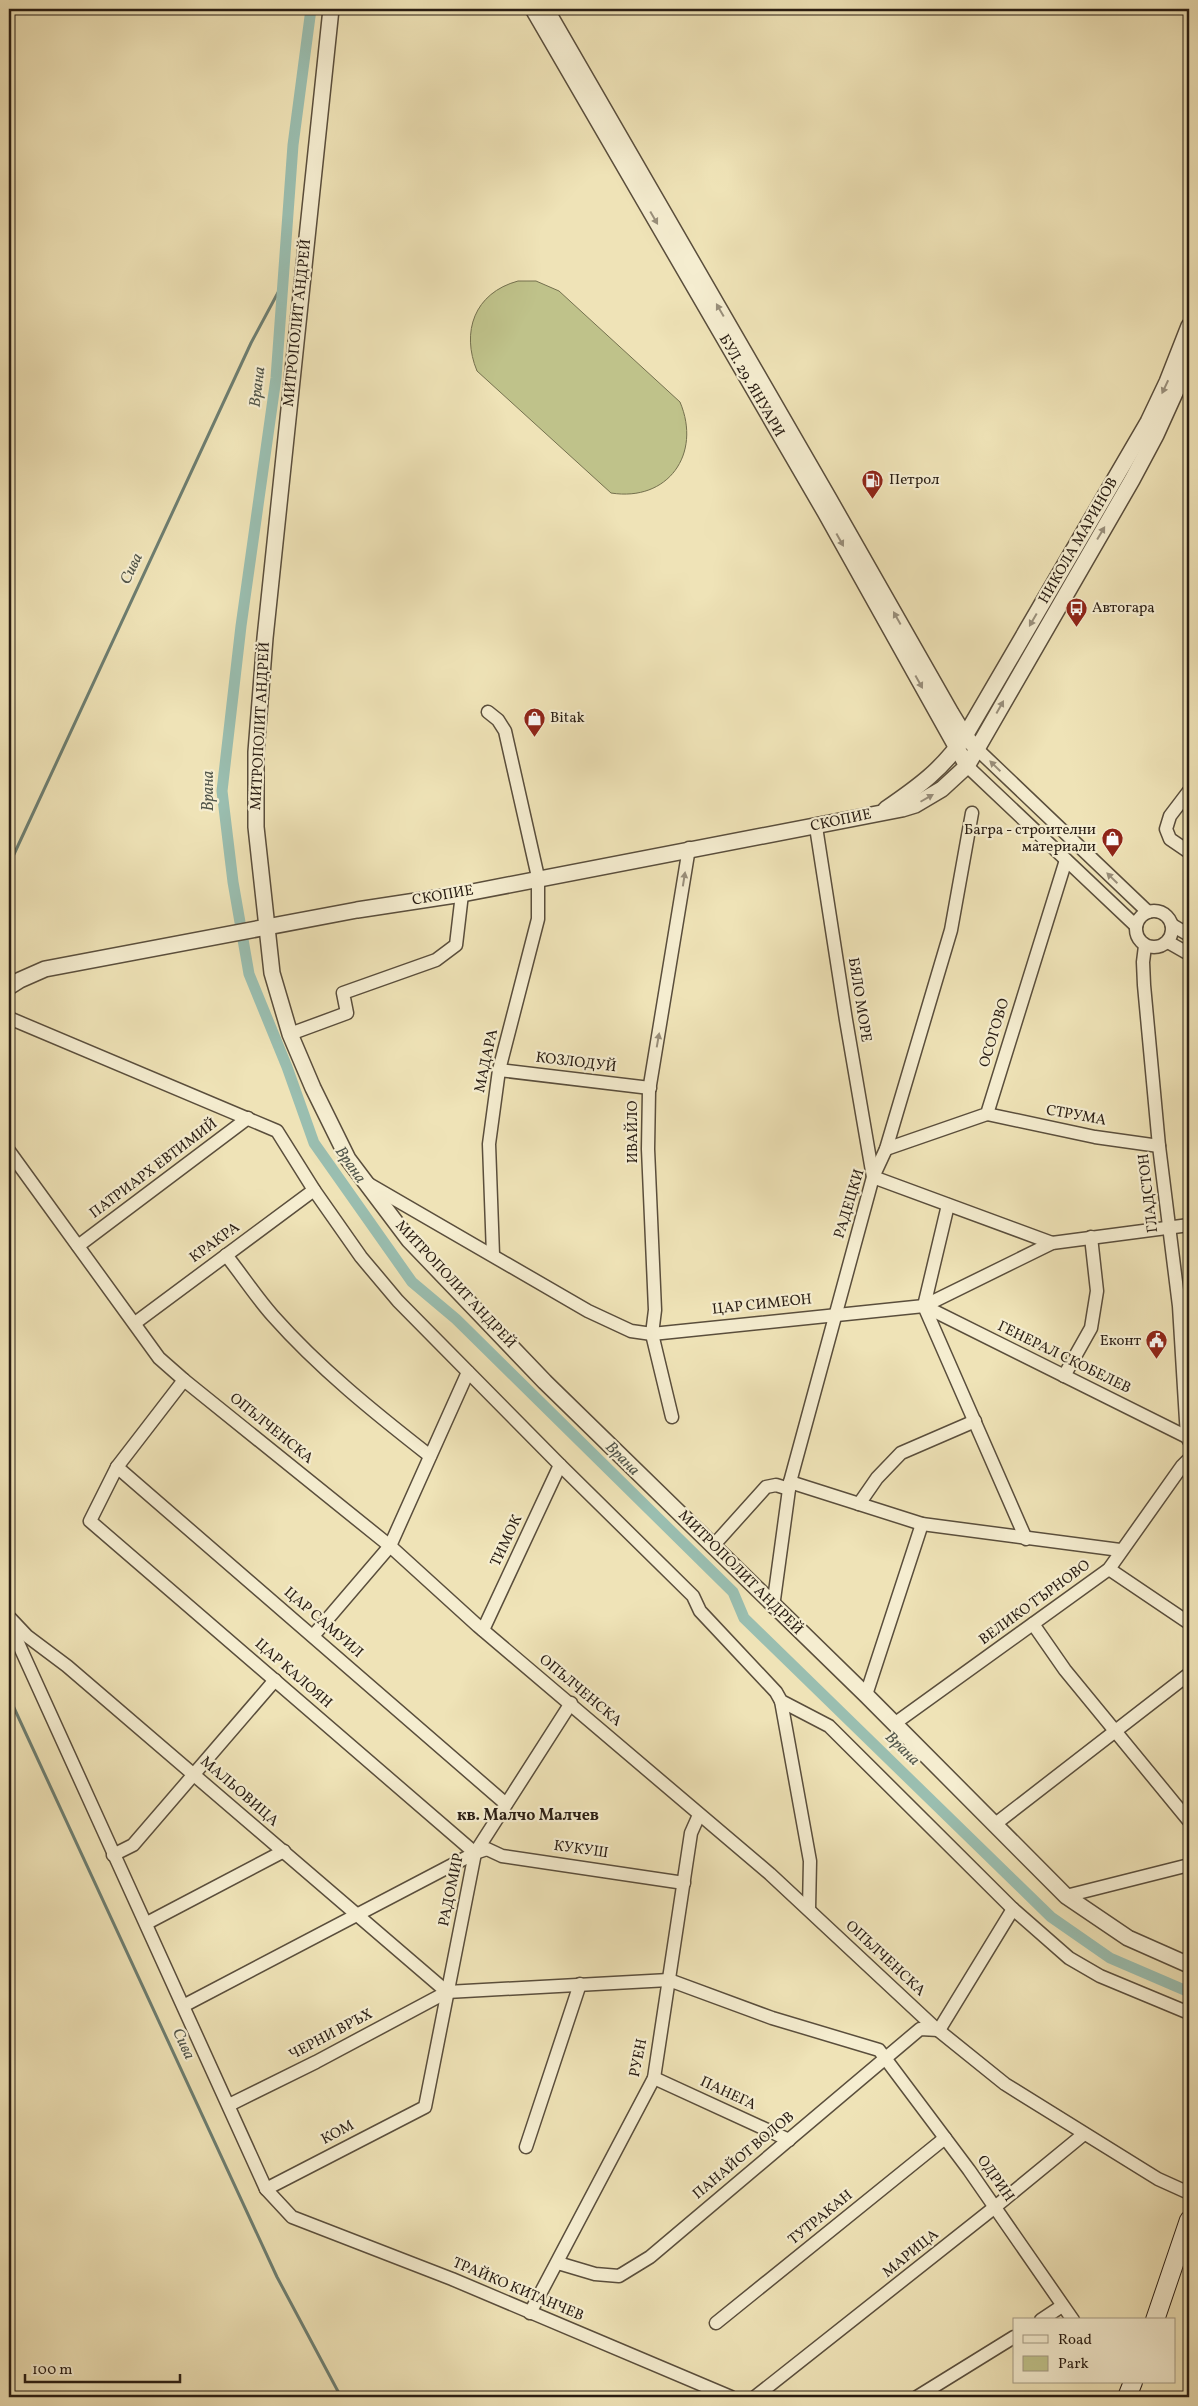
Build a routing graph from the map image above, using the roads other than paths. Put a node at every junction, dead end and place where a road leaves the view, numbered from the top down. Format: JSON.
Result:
{"nodes":[{"id":1,"x":332,"y":9,"type":"edge"},
{"id":2,"x":533,"y":9,"type":"edge"},
{"id":3,"x":546,"y":9,"type":"edge"},
{"id":4,"x":1189,"y":326,"type":"edge"},
{"id":5,"x":1189,"y":362,"type":"edge"},
{"id":6,"x":984,"y":704,"type":"junction"},
{"id":7,"x":488,"y":712,"type":"dead end"},
{"id":8,"x":951,"y":713,"type":"junction"},
{"id":9,"x":965,"y":736,"type":"junction"},
{"id":10,"x":976,"y":749,"type":"junction"},
{"id":11,"x":956,"y":750,"type":"junction"},
{"id":12,"x":967,"y":766,"type":"junction"},
{"id":13,"x":1189,"y":792,"type":"edge"},
{"id":14,"x":881,"y":812,"type":"junction"},
{"id":15,"x":972,"y":813,"type":"dead end"},
{"id":16,"x":816,"y":827,"type":"junction"},
{"id":17,"x":689,"y":848,"type":"junction"},
{"id":18,"x":1189,"y":852,"type":"edge"},
{"id":19,"x":1066,"y":860,"type":"junction"},
{"id":20,"x":538,"y":877,"type":"junction"},
{"id":21,"x":462,"y":894,"type":"junction"},
{"id":22,"x":1148,"y":912,"type":"junction"},
{"id":23,"x":1172,"y":925,"type":"junction"},
{"id":24,"x":1136,"y":926,"type":"junction"},
{"id":25,"x":261,"y":929,"type":"junction"},
{"id":26,"x":1189,"y":935,"type":"edge"},
{"id":27,"x":1168,"y":942,"type":"junction"},
{"id":28,"x":1145,"y":946,"type":"junction"},
{"id":29,"x":1189,"y":954,"type":"edge"},
{"id":30,"x":9,"y":988,"type":"edge"},
{"id":31,"x":9,"y":1018,"type":"edge"},
{"id":32,"x":290,"y":1034,"type":"junction"},
{"id":33,"x":499,"y":1070,"type":"junction"},
{"id":34,"x":650,"y":1088,"type":"junction"},
{"id":35,"x":988,"y":1114,"type":"junction"},
{"id":36,"x":248,"y":1118,"type":"junction"},
{"id":37,"x":1159,"y":1146,"type":"junction"},
{"id":38,"x":886,"y":1149,"type":"junction"},
{"id":39,"x":9,"y":1151,"type":"edge"},
{"id":40,"x":873,"y":1177,"type":"junction"},
{"id":41,"x":363,"y":1180,"type":"junction"},
{"id":42,"x":314,"y":1190,"type":"junction"},
{"id":43,"x":948,"y":1205,"type":"junction"},
{"id":44,"x":1189,"y":1225,"type":"edge"},
{"id":45,"x":1169,"y":1227,"type":"junction"},
{"id":46,"x":1091,"y":1237,"type":"junction"},
{"id":47,"x":1052,"y":1243,"type":"junction"},
{"id":48,"x":78,"y":1246,"type":"junction"},
{"id":49,"x":226,"y":1255,"type":"junction"},
{"id":50,"x":493,"y":1255,"type":"junction"},
{"id":51,"x":924,"y":1306,"type":"junction"},
{"id":52,"x":834,"y":1313,"type":"junction"},
{"id":53,"x":135,"y":1323,"type":"junction"},
{"id":54,"x":652,"y":1334,"type":"junction"},
{"id":55,"x":468,"y":1372,"type":"junction"},
{"id":56,"x":1064,"y":1376,"type":"junction"},
{"id":57,"x":184,"y":1380,"type":"junction"},
{"id":58,"x":672,"y":1417,"type":"dead end"},
{"id":59,"x":975,"y":1421,"type":"junction"},
{"id":60,"x":1188,"y":1439,"type":"edge"},
{"id":61,"x":430,"y":1456,"type":"junction"},
{"id":62,"x":1189,"y":1459,"type":"edge"},
{"id":63,"x":560,"y":1465,"type":"junction"},
{"id":64,"x":117,"y":1467,"type":"junction"},
{"id":65,"x":789,"y":1486,"type":"junction"},
{"id":66,"x":859,"y":1504,"type":"junction"},
{"id":67,"x":922,"y":1524,"type":"junction"},
{"id":68,"x":1026,"y":1540,"type":"junction"},
{"id":69,"x":390,"y":1546,"type":"junction"},
{"id":70,"x":713,"y":1546,"type":"junction"},
{"id":71,"x":1120,"y":1550,"type":"junction"},
{"id":72,"x":1109,"y":1569,"type":"junction"},
{"id":73,"x":773,"y":1607,"type":"junction"},
{"id":74,"x":9,"y":1617,"type":"edge"},
{"id":75,"x":9,"y":1623,"type":"edge"},
{"id":76,"x":1189,"y":1623,"type":"edge"},
{"id":77,"x":1033,"y":1624,"type":"junction"},
{"id":78,"x":483,"y":1630,"type":"junction"},
{"id":79,"x":314,"y":1636,"type":"junction"},
{"id":80,"x":1189,"y":1674,"type":"edge"},
{"id":81,"x":275,"y":1680,"type":"junction"},
{"id":82,"x":866,"y":1696,"type":"junction"},
{"id":83,"x":781,"y":1700,"type":"junction"},
{"id":84,"x":571,"y":1703,"type":"junction"},
{"id":85,"x":894,"y":1724,"type":"junction"},
{"id":86,"x":1116,"y":1733,"type":"junction"},
{"id":87,"x":192,"y":1774,"type":"junction"},
{"id":88,"x":506,"y":1804,"type":"junction"},
{"id":89,"x":700,"y":1815,"type":"junction"},
{"id":90,"x":1189,"y":1821,"type":"edge"},
{"id":91,"x":994,"y":1825,"type":"junction"},
{"id":92,"x":284,"y":1851,"type":"junction"},
{"id":93,"x":475,"y":1853,"type":"junction"},
{"id":94,"x":113,"y":1855,"type":"junction"},
{"id":95,"x":1189,"y":1865,"type":"edge"},
{"id":96,"x":684,"y":1883,"type":"junction"},
{"id":97,"x":1066,"y":1896,"type":"junction"},
{"id":98,"x":809,"y":1909,"type":"junction"},
{"id":99,"x":1013,"y":1909,"type":"junction"},
{"id":100,"x":358,"y":1915,"type":"junction"},
{"id":101,"x":147,"y":1923,"type":"junction"},
{"id":102,"x":1189,"y":1965,"type":"edge"},
{"id":103,"x":669,"y":1980,"type":"junction"},
{"id":104,"x":580,"y":1984,"type":"junction"},
{"id":105,"x":447,"y":1992,"type":"junction"},
{"id":106,"x":184,"y":2005,"type":"junction"},
{"id":107,"x":1189,"y":2013,"type":"edge"},
{"id":108,"x":939,"y":2030,"type":"junction"},
{"id":109,"x":888,"y":2059,"type":"junction"},
{"id":110,"x":654,"y":2078,"type":"junction"},
{"id":111,"x":229,"y":2105,"type":"junction"},
{"id":112,"x":425,"y":2107,"type":"joint"},
{"id":113,"x":1084,"y":2134,"type":"junction"},
{"id":114,"x":945,"y":2138,"type":"junction"},
{"id":115,"x":789,"y":2140,"type":"junction"},
{"id":116,"x":526,"y":2147,"type":"dead end"},
{"id":117,"x":266,"y":2189,"type":"junction"},
{"id":118,"x":1189,"y":2193,"type":"edge"},
{"id":119,"x":996,"y":2207,"type":"junction"},
{"id":120,"x":1189,"y":2220,"type":"edge"},
{"id":121,"x":558,"y":2263,"type":"junction"},
{"id":122,"x":1062,"y":2306,"type":"junction"},
{"id":123,"x":530,"y":2313,"type":"junction"},
{"id":124,"x":1044,"y":2318,"type":"edge"},
{"id":125,"x":1071,"y":2318,"type":"edge"},
{"id":126,"x":1156,"y":2318,"type":"edge"},
{"id":127,"x":716,"y":2323,"type":"dead end"},
{"id":128,"x":1013,"y":2338,"type":"edge"},
{"id":129,"x":731,"y":2397,"type":"edge"},
{"id":130,"x":755,"y":2397,"type":"edge"},
{"id":131,"x":917,"y":2397,"type":"edge"}],
"edges":[{"from":1,"to":25,"type":"street","name":"МИТРОПОЛИТ АНДРЕЙ"},
{"from":2,"to":11,"type":"street","name":"БУЛ. 29. ЯНУАРИ","one_way":true},
{"from":8,"to":3,"type":"street","name":"БУЛ. 29. ЯНУАРИ","one_way":true},
{"from":4,"to":6,"type":"street","name":"НИКОЛА МАРИНОВ","one_way":true},
{"from":10,"to":5,"type":"street","name":"НИКОЛА МАРИНОВ","one_way":true},
{"from":6,"to":8,"type":"street"},
{"from":6,"to":9,"type":"street","name":"НИКОЛА МАРИНОВ"},
{"from":7,"to":20,"type":"street","name":"МАДАРА"},
{"from":8,"to":9,"type":"street","name":"БУЛ. 29. ЯНУАРИ"},
{"from":9,"to":10,"type":"street","name":"БУЛ. 29. ЯНУАРИ"},
{"from":9,"to":11,"type":"street","name":"НИКОЛА МАРИНОВ"},
{"from":10,"to":12,"type":"street","name":"НИКОЛА МАРИНОВ"},
{"from":22,"to":10,"type":"street","one_way":true},
{"from":11,"to":12,"type":"street","name":"БУЛ. 29. ЯНУАРИ"},
{"from":11,"to":14,"type":"street","name":"СКОПИЕ"},
{"from":14,"to":12,"type":"street","name":"СКОПИЕ","one_way":true},
{"from":12,"to":19,"type":"street"},
{"from":13,"to":18,"type":"street"},
{"from":14,"to":16,"type":"street","name":"СКОПИЕ"},
{"from":15,"to":38,"type":"street","name":"РАДЕЦКИ"},
{"from":16,"to":17,"type":"street","name":"СКОПИЕ"},
{"from":16,"to":40,"type":"street","name":"БЯЛО МОРЕ"},
{"from":17,"to":20,"type":"street","name":"СКОПИЕ"},
{"from":34,"to":17,"type":"street","name":"ИВАЙЛО","one_way":true},
{"from":19,"to":24,"type":"street"},
{"from":19,"to":35,"type":"street","name":"ОСОГОВО"},
{"from":20,"to":21,"type":"street","name":"СКОПИЕ"},
{"from":20,"to":33,"type":"street","name":"МАДАРА"},
{"from":21,"to":25,"type":"street","name":"СКОПИЕ"},
{"from":21,"to":32,"type":"street"},
{"from":22,"to":23,"type":"street"},
{"from":22,"to":24,"type":"street"},
{"from":23,"to":26,"type":"street"},
{"from":23,"to":27,"type":"street"},
{"from":24,"to":28,"type":"street"},
{"from":25,"to":30,"type":"street","name":"СКОПИЕ"},
{"from":25,"to":32,"type":"street","name":"МИТРОПОЛИТ АНДРЕЙ"},
{"from":27,"to":28,"type":"street"},
{"from":27,"to":29,"type":"street"},
{"from":28,"to":37,"type":"street","name":"ГЛАДСТОН"},
{"from":31,"to":36,"type":"street"},
{"from":32,"to":41,"type":"street","name":"МИТРОПОЛИТ АНДРЕЙ"},
{"from":33,"to":34,"type":"street","name":"КОЗЛОДУЙ"},
{"from":33,"to":50,"type":"street","name":"МАДАРА"},
{"from":34,"to":54,"type":"street","name":"ИВАЙЛО"},
{"from":35,"to":37,"type":"street","name":"СТРУМА"},
{"from":35,"to":38,"type":"street"},
{"from":36,"to":42,"type":"street"},
{"from":36,"to":48,"type":"street","name":"ПАТРИАРХ ЕВТИМИЙ"},
{"from":37,"to":45,"type":"street","name":"ГЛАДСТОН"},
{"from":38,"to":40,"type":"street","name":"РАДЕЦКИ"},
{"from":39,"to":48,"type":"street","name":"ОПЪЛЧЕНСКА"},
{"from":40,"to":43,"type":"street"},
{"from":40,"to":52,"type":"street","name":"РАДЕЦКИ"},
{"from":41,"to":50,"type":"street","name":"ЦАР СИМЕОН"},
{"from":41,"to":70,"type":"street","name":"МИТРОПОЛИТ АНДРЕЙ"},
{"from":42,"to":49,"type":"street","name":"КРАКРА"},
{"from":42,"to":55,"type":"street"},
{"from":43,"to":47,"type":"street"},
{"from":43,"to":51,"type":"street"},
{"from":44,"to":45,"type":"street","name":"ЦАР СИМЕОН"},
{"from":45,"to":46,"type":"street","name":"ЦАР СИМЕОН"},
{"from":45,"to":60,"type":"street","name":"ГЛАДСТОН"},
{"from":46,"to":47,"type":"street","name":"ЦАР СИМЕОН"},
{"from":46,"to":56,"type":"street"},
{"from":47,"to":51,"type":"street","name":"ЦАР СИМЕОН"},
{"from":48,"to":53,"type":"street","name":"ОПЪЛЧЕНСКА"},
{"from":49,"to":53,"type":"street","name":"КРАКРА"},
{"from":49,"to":61,"type":"street"},
{"from":50,"to":54,"type":"street","name":"ЦАР СИМЕОН"},
{"from":51,"to":52,"type":"street","name":"ЦАР СИМЕОН"},
{"from":51,"to":56,"type":"street","name":"ГЕНЕРАЛ СКОБЕЛЕВ"},
{"from":51,"to":59,"type":"street"},
{"from":52,"to":54,"type":"street","name":"ЦАР СИМЕОН"},
{"from":52,"to":65,"type":"street","name":"РАДЕЦКИ"},
{"from":53,"to":57,"type":"street","name":"ОПЪЛЧЕНСКА"},
{"from":54,"to":58,"type":"street","name":"ИВАЙЛО"},
{"from":55,"to":61,"type":"street"},
{"from":55,"to":63,"type":"street"},
{"from":56,"to":60,"type":"street","name":"ГЕНЕРАЛ СКОБЕЛЕВ"},
{"from":57,"to":64,"type":"street"},
{"from":57,"to":69,"type":"street","name":"ОПЪЛЧЕНСКА"},
{"from":59,"to":66,"type":"street"},
{"from":59,"to":68,"type":"street"},
{"from":61,"to":69,"type":"street"},
{"from":62,"to":71,"type":"street","name":"ВЕЛИКО ТЪРНОВО"},
{"from":63,"to":78,"type":"street","name":"ТИМОК"},
{"from":63,"to":83,"type":"street"},
{"from":64,"to":79,"type":"street","name":"ЦАР САМУИЛ"},
{"from":64,"to":81,"type":"street","name":"ЦАР КАЛОЯН"},
{"from":65,"to":66,"type":"street"},
{"from":65,"to":70,"type":"street"},
{"from":65,"to":73,"type":"street","name":"РАДЕЦКИ"},
{"from":66,"to":67,"type":"street"},
{"from":67,"to":68,"type":"street"},
{"from":67,"to":82,"type":"street"},
{"from":68,"to":71,"type":"street"},
{"from":69,"to":78,"type":"street","name":"ОПЪЛЧЕНСКА"},
{"from":69,"to":79,"type":"street"},
{"from":70,"to":73,"type":"street","name":"МИТРОПОЛИТ АНДРЕЙ"},
{"from":71,"to":72,"type":"street","name":"ВЕЛИКО ТЪРНОВО"},
{"from":72,"to":76,"type":"street"},
{"from":72,"to":77,"type":"street","name":"ВЕЛИКО ТЪРНОВО"},
{"from":73,"to":82,"type":"street","name":"МИТРОПОЛИТ АНДРЕЙ"},
{"from":74,"to":87,"type":"street","name":"МАЛЬОВИЦА"},
{"from":75,"to":94,"type":"street"},
{"from":77,"to":85,"type":"street","name":"ВЕЛИКО ТЪРНОВО"},
{"from":77,"to":86,"type":"street"},
{"from":78,"to":84,"type":"street","name":"ОПЪЛЧЕНСКА"},
{"from":79,"to":88,"type":"street","name":"ЦАР САМУИЛ"},
{"from":80,"to":86,"type":"street"},
{"from":81,"to":87,"type":"street"},
{"from":81,"to":93,"type":"street","name":"ЦАР КАЛОЯН"},
{"from":82,"to":85,"type":"street","name":"МИТРОПОЛИТ АНДРЕЙ"},
{"from":83,"to":98,"type":"street"},
{"from":83,"to":99,"type":"street"},
{"from":84,"to":88,"type":"street","name":"РАДОМИР"},
{"from":84,"to":89,"type":"street","name":"ОПЪЛЧЕНСКА"},
{"from":85,"to":91,"type":"street","name":"МИТРОПОЛИТ АНДРЕЙ"},
{"from":86,"to":90,"type":"street"},
{"from":86,"to":91,"type":"street"},
{"from":87,"to":92,"type":"street","name":"МАЛЬОВИЦА"},
{"from":87,"to":94,"type":"street"},
{"from":88,"to":93,"type":"street","name":"РАДОМИР"},
{"from":89,"to":96,"type":"street","name":"РУЕН"},
{"from":89,"to":98,"type":"street","name":"ОПЪЛЧЕНСКА"},
{"from":91,"to":97,"type":"street","name":"МИТРОПОЛИТ АНДРЕЙ"},
{"from":92,"to":100,"type":"street","name":"МАЛЬОВИЦА"},
{"from":92,"to":101,"type":"street"},
{"from":93,"to":96,"type":"street","name":"КУКУШ"},
{"from":93,"to":100,"type":"street"},
{"from":93,"to":105,"type":"street","name":"РАДОМИР"},
{"from":94,"to":101,"type":"street"},
{"from":95,"to":97,"type":"street"},
{"from":96,"to":103,"type":"street","name":"РУЕН"},
{"from":97,"to":102,"type":"street","name":"МИТРОПОЛИТ АНДРЕЙ"},
{"from":98,"to":108,"type":"street","name":"ОПЪЛЧЕНСКА"},
{"from":99,"to":107,"type":"street"},
{"from":99,"to":108,"type":"street"},
{"from":100,"to":105,"type":"street","name":"МАЛЬОВИЦА"},
{"from":100,"to":106,"type":"street"},
{"from":101,"to":106,"type":"street"},
{"from":103,"to":104,"type":"street"},
{"from":103,"to":109,"type":"street"},
{"from":103,"to":110,"type":"street","name":"РУЕН"},
{"from":104,"to":105,"type":"street"},
{"from":104,"to":116,"type":"street"},
{"from":105,"to":111,"type":"street","name":"ЧЕРНИ ВРЪХ"},
{"from":105,"to":112,"type":"street","name":"РАДОМИР"},
{"from":106,"to":111,"type":"street"},
{"from":108,"to":109,"type":"street","name":"ПАНАЙОТ ВОЛОВ"},
{"from":108,"to":113,"type":"street","name":"ОПЪЛЧЕНСКА"},
{"from":109,"to":114,"type":"street","name":"ОДРИН"},
{"from":109,"to":115,"type":"street","name":"ПАНАЙОТ ВОЛОВ"},
{"from":110,"to":115,"type":"street","name":"ПАНЕГА"},
{"from":110,"to":121,"type":"street","name":"РУЕН"},
{"from":111,"to":117,"type":"street"},
{"from":112,"to":117,"type":"street","name":"КОМ"},
{"from":113,"to":118,"type":"street","name":"ОПЪЛЧЕНСКА"},
{"from":113,"to":119,"type":"street","name":"МАРИЦА"},
{"from":114,"to":119,"type":"street","name":"ОДРИН"},
{"from":114,"to":127,"type":"street","name":"ТУТРАКАН"},
{"from":115,"to":121,"type":"street","name":"ПАНАЙОТ ВОЛОВ"},
{"from":117,"to":123,"type":"street","name":"ТРАЙКО КИТАНЧЕВ"},
{"from":119,"to":122,"type":"street","name":"ОДРИН"},
{"from":119,"to":130,"type":"street","name":"МАРИЦА"},
{"from":120,"to":126,"type":"main road"},
{"from":121,"to":123,"type":"street","name":"РУЕН"},
{"from":122,"to":124,"type":"street"},
{"from":122,"to":125,"type":"street","name":"ОДРИН"},
{"from":123,"to":129,"type":"street","name":"ТРАЙКО КИТАНЧЕВ"},
{"from":128,"to":131,"type":"street"}]}
